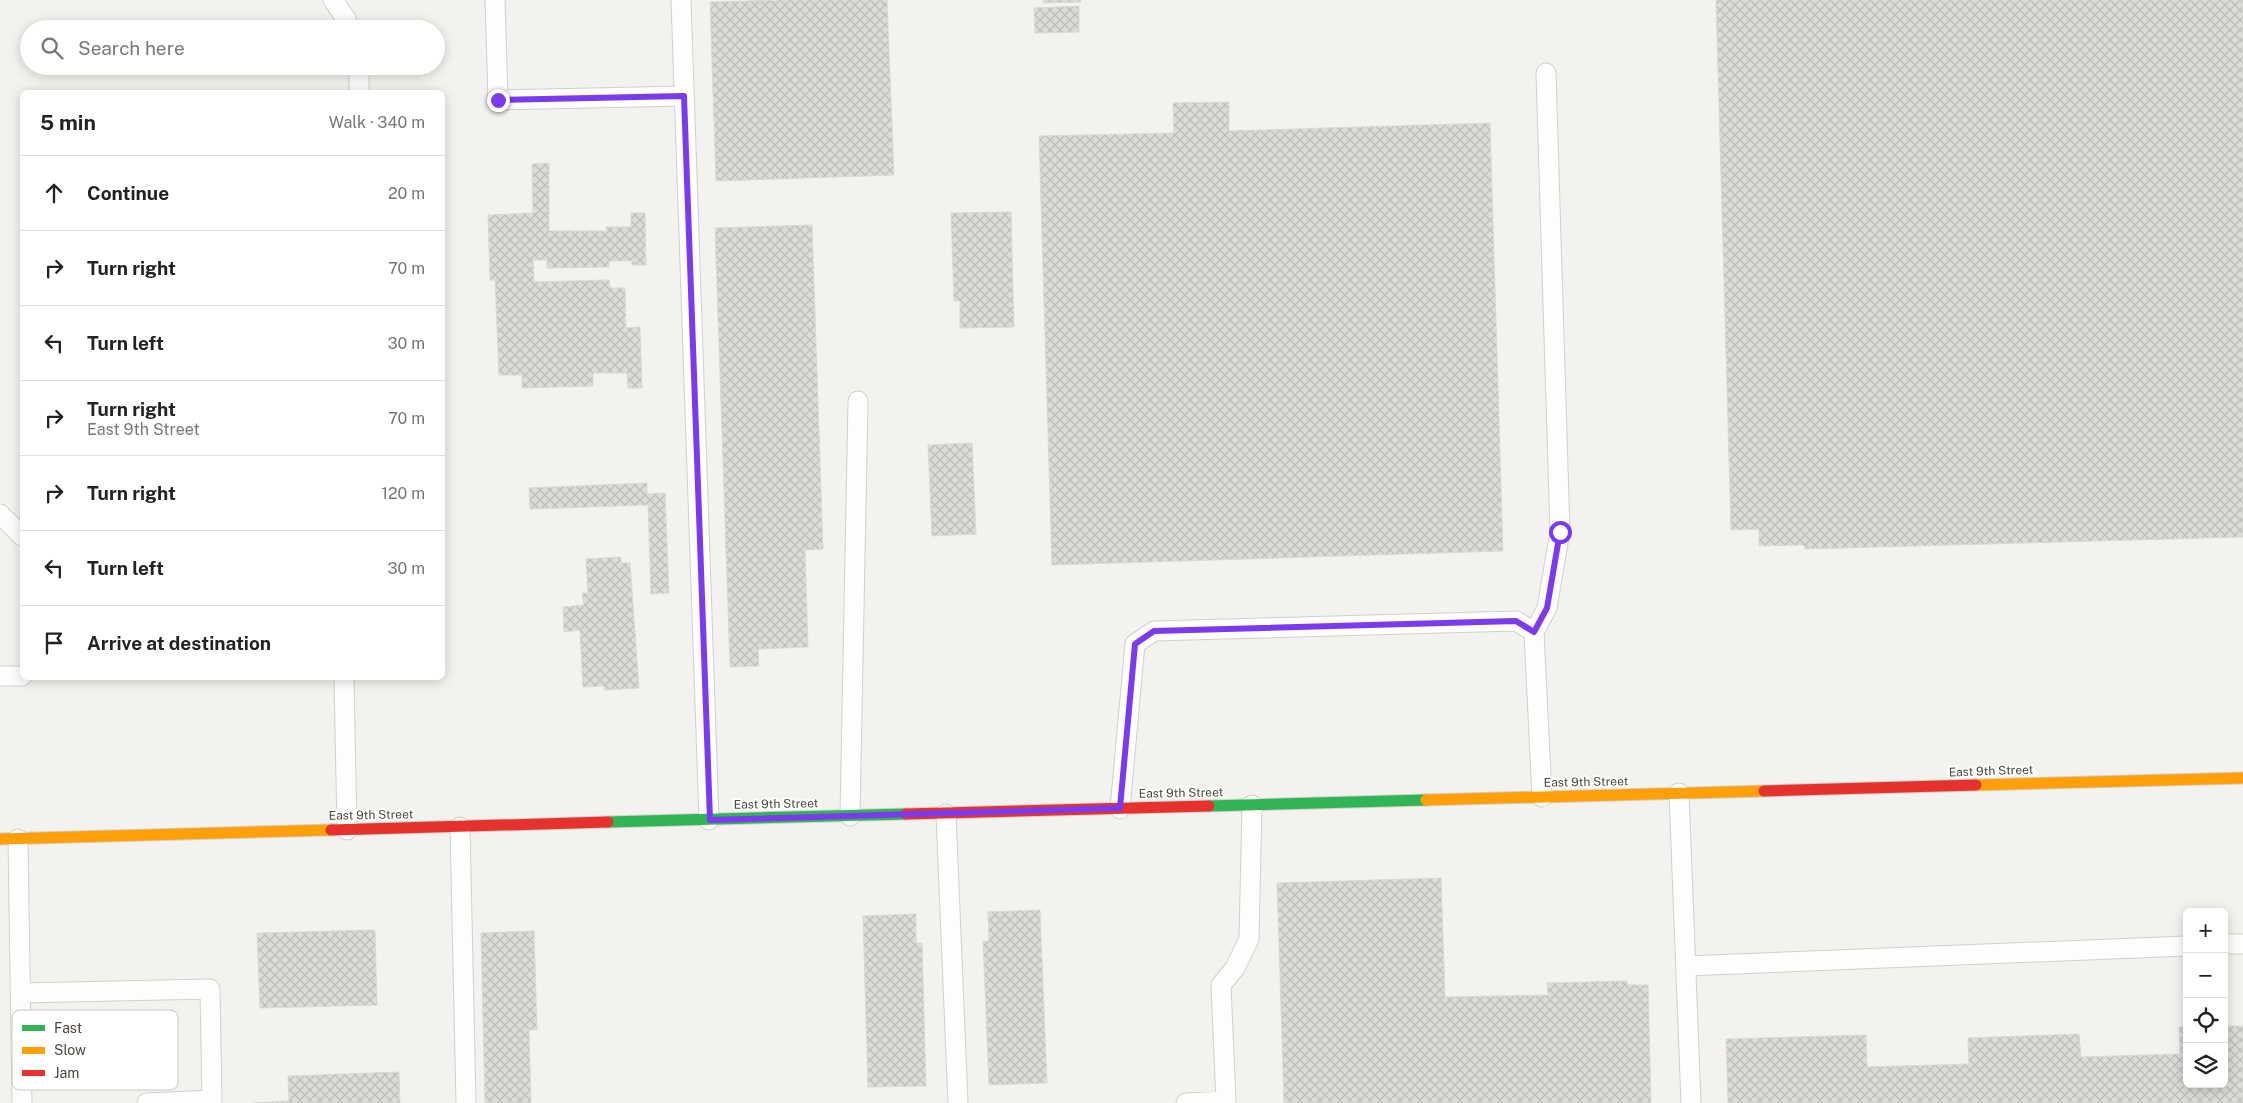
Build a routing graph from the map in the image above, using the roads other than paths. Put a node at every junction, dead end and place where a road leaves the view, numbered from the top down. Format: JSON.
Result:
{"nodes":[{"id":1,"x":333,"y":0,"type":"edge"},
{"id":2,"x":495,"y":0,"type":"edge"},
{"id":3,"x":681,"y":0,"type":"edge"},
{"id":4,"x":346,"y":20,"type":"edge"},
{"id":5,"x":1546,"y":73,"type":"dead end"},
{"id":6,"x":359,"y":75,"type":"edge"},
{"id":7,"x":359,"y":90,"type":"edge"},
{"id":8,"x":684,"y":96,"type":"junction"},
{"id":9,"x":858,"y":401,"type":"dead end"},
{"id":10,"x":0,"y":514,"type":"edge"},
{"id":11,"x":20,"y":534,"type":"edge"},
{"id":12,"x":1534,"y":632,"type":"junction"},
{"id":13,"x":0,"y":676,"type":"edge"},
{"id":14,"x":20,"y":676,"type":"edge"},
{"id":15,"x":344,"y":680,"type":"edge"},
{"id":16,"x":2243,"y":778,"type":"edge"},
{"id":17,"x":1679,"y":793,"type":"junction"},
{"id":18,"x":1542,"y":797,"type":"junction"},
{"id":19,"x":1252,"y":805,"type":"junction"},
{"id":20,"x":1120,"y":808,"type":"junction"},
{"id":21,"x":946,"y":814,"type":"junction"},
{"id":22,"x":850,"y":816,"type":"junction"},
{"id":23,"x":710,"y":820,"type":"junction"},
{"id":24,"x":460,"y":827,"type":"junction"},
{"id":25,"x":347,"y":830,"type":"junction"},
{"id":26,"x":9,"y":839,"type":"edge"},
{"id":27,"x":2228,"y":944,"type":"edge"},
{"id":28,"x":2243,"y":944,"type":"edge"},
{"id":29,"x":2183,"y":946,"type":"edge"},
{"id":30,"x":1686,"y":966,"type":"junction"},
{"id":31,"x":20,"y":993,"type":"junction"},
{"id":32,"x":20,"y":1010,"type":"edge"},
{"id":33,"x":22,"y":1090,"type":"edge"},
{"id":34,"x":22,"y":1103,"type":"edge"},
{"id":35,"x":147,"y":1103,"type":"edge"},
{"id":36,"x":466,"y":1103,"type":"edge"},
{"id":37,"x":958,"y":1103,"type":"edge"},
{"id":38,"x":1186,"y":1103,"type":"edge"},
{"id":39,"x":1691,"y":1103,"type":"edge"}],
"edges":[{"from":1,"to":4,"type":"lane"},
{"from":2,"to":8,"type":"lane"},
{"from":3,"to":8,"type":"lane"},
{"from":5,"to":12,"type":"lane"},
{"from":6,"to":7,"type":"lane"},
{"from":8,"to":23,"type":"lane"},
{"from":9,"to":22,"type":"lane"},
{"from":10,"to":11,"type":"lane"},
{"from":12,"to":18,"type":"lane"},
{"from":12,"to":20,"type":"lane"},
{"from":13,"to":14,"type":"lane"},
{"from":15,"to":25,"type":"lane"},
{"from":16,"to":17,"type":"street","name":"East 9th Street"},
{"from":17,"to":18,"type":"street","name":"East 9th Street"},
{"from":17,"to":30,"type":"lane"},
{"from":18,"to":19,"type":"street","name":"East 9th Street"},
{"from":19,"to":20,"type":"street","name":"East 9th Street"},
{"from":19,"to":38,"type":"lane"},
{"from":20,"to":21,"type":"street","name":"East 9th Street"},
{"from":21,"to":22,"type":"street","name":"East 9th Street"},
{"from":21,"to":37,"type":"lane"},
{"from":22,"to":23,"type":"street","name":"East 9th Street"},
{"from":23,"to":24,"type":"street","name":"East 9th Street"},
{"from":24,"to":25,"type":"street","name":"East 9th Street"},
{"from":24,"to":36,"type":"lane"},
{"from":25,"to":26,"type":"street","name":"East 9th Street"},
{"from":26,"to":31,"type":"lane"},
{"from":27,"to":28,"type":"lane"},
{"from":29,"to":30,"type":"lane"},
{"from":30,"to":39,"type":"lane"},
{"from":31,"to":32,"type":"lane"},
{"from":31,"to":35,"type":"lane"},
{"from":33,"to":34,"type":"lane"}]}
